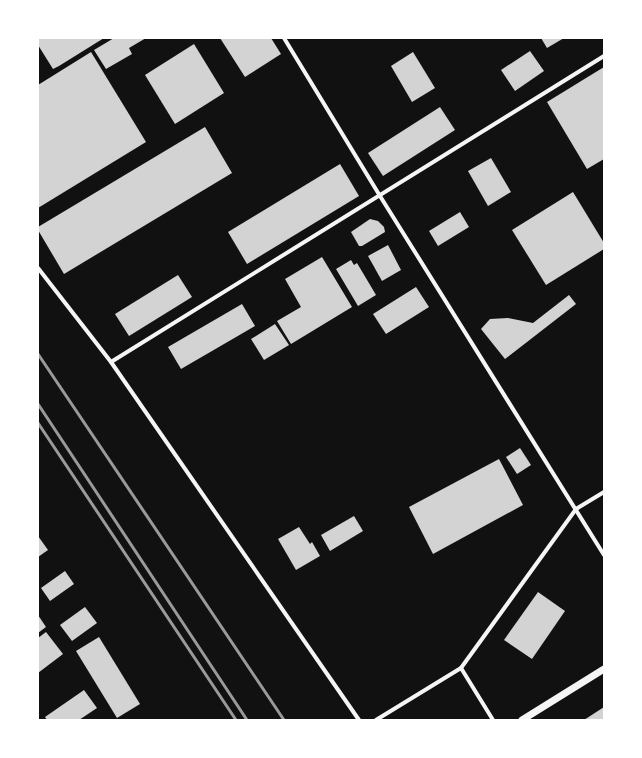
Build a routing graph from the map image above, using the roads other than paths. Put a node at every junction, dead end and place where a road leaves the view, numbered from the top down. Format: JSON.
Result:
{"nodes":[{"id":1,"x":284,"y":38,"type":"edge"},
{"id":2,"x":604,"y":56,"type":"edge"},
{"id":3,"x":380,"y":196,"type":"junction"},
{"id":4,"x":38,"y":268,"type":"edge"},
{"id":5,"x":111,"y":362,"type":"junction"},
{"id":6,"x":604,"y":492,"type":"edge"},
{"id":7,"x":576,"y":509,"type":"junction"},
{"id":8,"x":604,"y":555,"type":"edge"},
{"id":9,"x":461,"y":668,"type":"junction"},
{"id":10,"x":604,"y":669,"type":"edge"},
{"id":11,"x":359,"y":720,"type":"edge"},
{"id":12,"x":376,"y":720,"type":"edge"},
{"id":13,"x":493,"y":720,"type":"edge"},
{"id":14,"x":522,"y":720,"type":"edge"}],
"edges":[{"from":1,"to":3,"type":"street"},
{"from":2,"to":3,"type":"street"},
{"from":3,"to":5,"type":"street"},
{"from":3,"to":7,"type":"street"},
{"from":4,"to":5,"type":"street"},
{"from":5,"to":11,"type":"street"},
{"from":6,"to":7,"type":"street"},
{"from":7,"to":8,"type":"street"},
{"from":7,"to":9,"type":"street"},
{"from":9,"to":12,"type":"street"},
{"from":9,"to":13,"type":"street"},
{"from":10,"to":14,"type":"street"}]}
